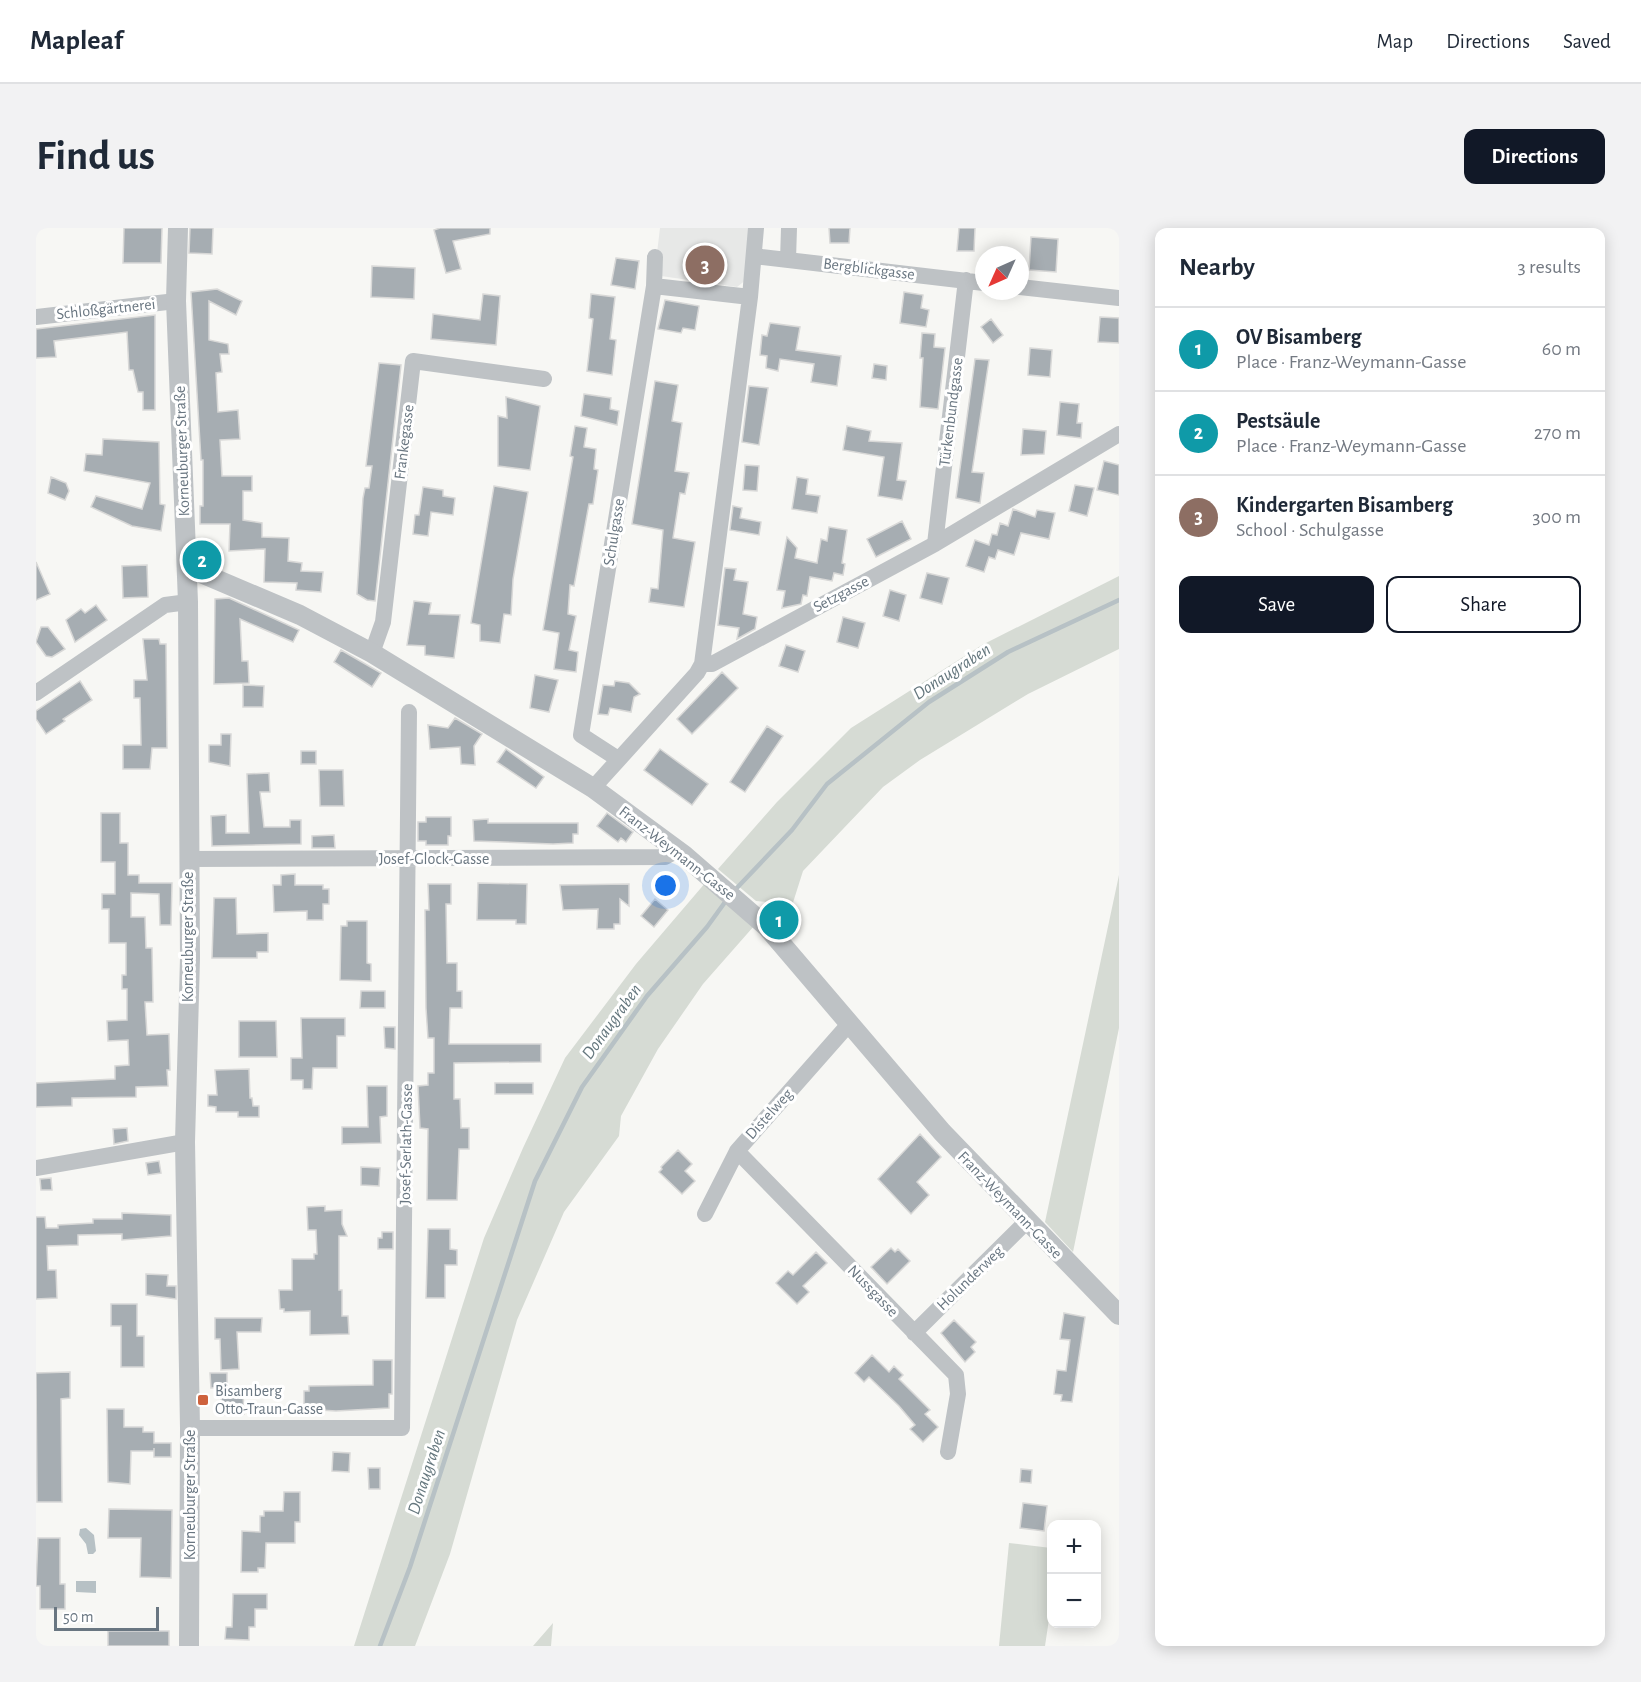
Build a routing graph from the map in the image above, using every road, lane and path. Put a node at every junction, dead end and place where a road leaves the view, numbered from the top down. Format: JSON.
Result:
{"nodes":[{"id":1,"x":178,"y":228,"type":"edge"},
{"id":2,"x":756,"y":228,"type":"edge"},
{"id":3,"x":789,"y":228,"type":"edge"},
{"id":4,"x":754,"y":256,"type":"junction"},
{"id":5,"x":655,"y":258,"type":"dead end"},
{"id":6,"x":788,"y":260,"type":"junction"},
{"id":7,"x":966,"y":280,"type":"junction"},
{"id":8,"x":975,"y":282,"type":"edge"},
{"id":9,"x":654,"y":286,"type":"junction"},
{"id":10,"x":1029,"y":288,"type":"edge"},
{"id":11,"x":750,"y":297,"type":"junction"},
{"id":12,"x":1119,"y":298,"type":"edge"},
{"id":13,"x":176,"y":301,"type":"junction"},
{"id":14,"x":36,"y":317,"type":"edge"},
{"id":15,"x":544,"y":379,"type":"dead end"},
{"id":16,"x":1119,"y":435,"type":"edge"},
{"id":17,"x":935,"y":544,"type":"junction"},
{"id":18,"x":187,"y":567,"type":"junction"},
{"id":19,"x":188,"y":602,"type":"junction"},
{"id":20,"x":372,"y":653,"type":"junction"},
{"id":21,"x":702,"y":664,"type":"junction"},
{"id":22,"x":38,"y":686,"type":"edge"},
{"id":23,"x":409,"y":712,"type":"dead end"},
{"id":24,"x":618,"y":759,"type":"junction"},
{"id":25,"x":593,"y":788,"type":"junction"},
{"id":26,"x":678,"y":850,"type":"junction"},
{"id":27,"x":189,"y":859,"type":"junction"},
{"id":28,"x":409,"y":859,"type":"junction"},
{"id":29,"x":849,"y":1024,"type":"junction"},
{"id":30,"x":185,"y":1142,"type":"junction"},
{"id":31,"x":737,"y":1151,"type":"junction"},
{"id":32,"x":36,"y":1168,"type":"edge"},
{"id":33,"x":705,"y":1214,"type":"dead end"},
{"id":34,"x":1026,"y":1222,"type":"junction"},
{"id":35,"x":1119,"y":1315,"type":"edge"},
{"id":36,"x":914,"y":1333,"type":"junction"},
{"id":37,"x":190,"y":1428,"type":"junction"},
{"id":38,"x":948,"y":1452,"type":"dead end"},
{"id":39,"x":189,"y":1646,"type":"edge"}],
"edges":[{"from":1,"to":13,"type":"street","name":"Korneuburger Straße"},
{"from":2,"to":4,"type":"street"},
{"from":3,"to":6,"type":"street"},
{"from":4,"to":6,"type":"street","name":"Bergblickgasse"},
{"from":4,"to":11,"type":"street"},
{"from":5,"to":9,"type":"street","name":"Schulgasse"},
{"from":6,"to":7,"type":"street","name":"Bergblickgasse"},
{"from":7,"to":8,"type":"street","name":"Bergblickgasse"},
{"from":7,"to":17,"type":"street","name":"Türkenbundgasse"},
{"from":9,"to":11,"type":"street"},
{"from":9,"to":24,"type":"street","name":"Schulgasse"},
{"from":10,"to":12,"type":"street"},
{"from":11,"to":21,"type":"street"},
{"from":13,"to":14,"type":"street","name":"Schloßgärtnerei"},
{"from":13,"to":18,"type":"street","name":"Korneuburger Straße"},
{"from":15,"to":20,"type":"street","name":"Frankegasse"},
{"from":16,"to":17,"type":"street","name":"Setzgasse"},
{"from":17,"to":21,"type":"street","name":"Setzgasse"},
{"from":18,"to":19,"type":"street","name":"Korneuburger Straße"},
{"from":18,"to":20,"type":"street","name":"Franz-Weymann-Gasse"},
{"from":19,"to":22,"type":"street"},
{"from":19,"to":27,"type":"street","name":"Korneuburger Straße"},
{"from":20,"to":25,"type":"street","name":"Franz-Weymann-Gasse"},
{"from":21,"to":24,"type":"street"},
{"from":23,"to":28,"type":"street","name":"Josef-Serlath-Gasse"},
{"from":24,"to":25,"type":"street"},
{"from":25,"to":26,"type":"street","name":"Franz-Weymann-Gasse"},
{"from":26,"to":28,"type":"street","name":"Josef-Glock-Gasse"},
{"from":26,"to":29,"type":"street","name":"Franz-Weymann-Gasse"},
{"from":27,"to":28,"type":"street","name":"Josef-Glock-Gasse"},
{"from":27,"to":30,"type":"street","name":"Korneuburger Straße"},
{"from":28,"to":37,"type":"street","name":"Josef-Serlath-Gasse"},
{"from":29,"to":31,"type":"street","name":"Distelweg"},
{"from":29,"to":34,"type":"street","name":"Franz-Weymann-Gasse"},
{"from":30,"to":32,"type":"street"},
{"from":30,"to":37,"type":"street","name":"Korneuburger Straße"},
{"from":31,"to":33,"type":"street","name":"Distelweg"},
{"from":31,"to":36,"type":"street","name":"Nussgasse"},
{"from":34,"to":35,"type":"street","name":"Franz-Weymann-Gasse"},
{"from":34,"to":36,"type":"street","name":"Holunderweg"},
{"from":36,"to":38,"type":"street","name":"Nussgasse"},
{"from":37,"to":39,"type":"street","name":"Korneuburger Straße"}]}
